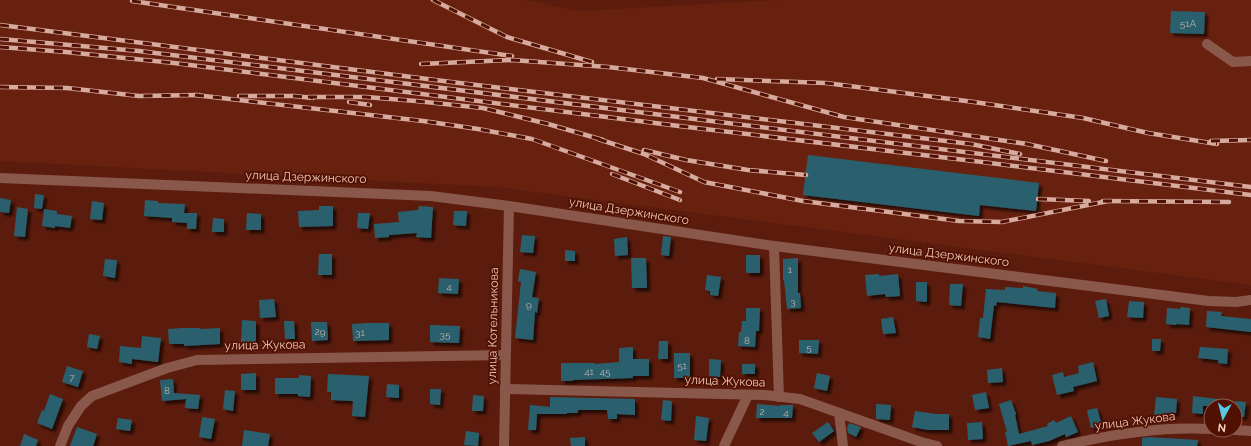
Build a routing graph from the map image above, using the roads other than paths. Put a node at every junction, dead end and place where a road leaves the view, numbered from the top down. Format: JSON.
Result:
{"nodes":[{"id":1,"x":1207,"y":44,"type":"dead end"},
{"id":2,"x":1251,"y":61,"type":"edge"},
{"id":3,"x":0,"y":178,"type":"edge"},
{"id":4,"x":509,"y":206,"type":"junction"},
{"id":5,"x":774,"y":246,"type":"junction"},
{"id":6,"x":1251,"y":300,"type":"edge"},
{"id":7,"x":506,"y":355,"type":"junction"},
{"id":8,"x":505,"y":389,"type":"junction"},
{"id":9,"x":748,"y":394,"type":"junction"},
{"id":10,"x":779,"y":397,"type":"junction"},
{"id":11,"x":839,"y":413,"type":"junction"},
{"id":12,"x":1203,"y":428,"type":"edge"},
{"id":13,"x":60,"y":446,"type":"edge"},
{"id":14,"x":504,"y":446,"type":"edge"},
{"id":15,"x":724,"y":446,"type":"edge"},
{"id":16,"x":843,"y":446,"type":"edge"},
{"id":17,"x":937,"y":446,"type":"edge"},
{"id":18,"x":1062,"y":446,"type":"edge"}],
"edges":[{"from":1,"to":2,"type":"street"},
{"from":3,"to":4,"type":"street","name":"улица Дзержинского"},
{"from":4,"to":5,"type":"street","name":"улица Дзержинского"},
{"from":4,"to":7,"type":"street","name":"улица Котельникова"},
{"from":5,"to":6,"type":"street","name":"улица Дзержинского"},
{"from":5,"to":10,"type":"street"},
{"from":7,"to":8,"type":"street","name":"улица Котельникова"},
{"from":7,"to":13,"type":"street","name":"улица Жукова"},
{"from":8,"to":9,"type":"street","name":"улица Жукова"},
{"from":8,"to":14,"type":"street","name":"улица Котельникова"},
{"from":9,"to":10,"type":"street","name":"улица Жукова"},
{"from":9,"to":15,"type":"street"},
{"from":10,"to":11,"type":"street","name":"улица Жукова"},
{"from":11,"to":16,"type":"street"},
{"from":11,"to":17,"type":"street","name":"улица Жукова"},
{"from":12,"to":18,"type":"street","name":"улица Жукова"}]}
